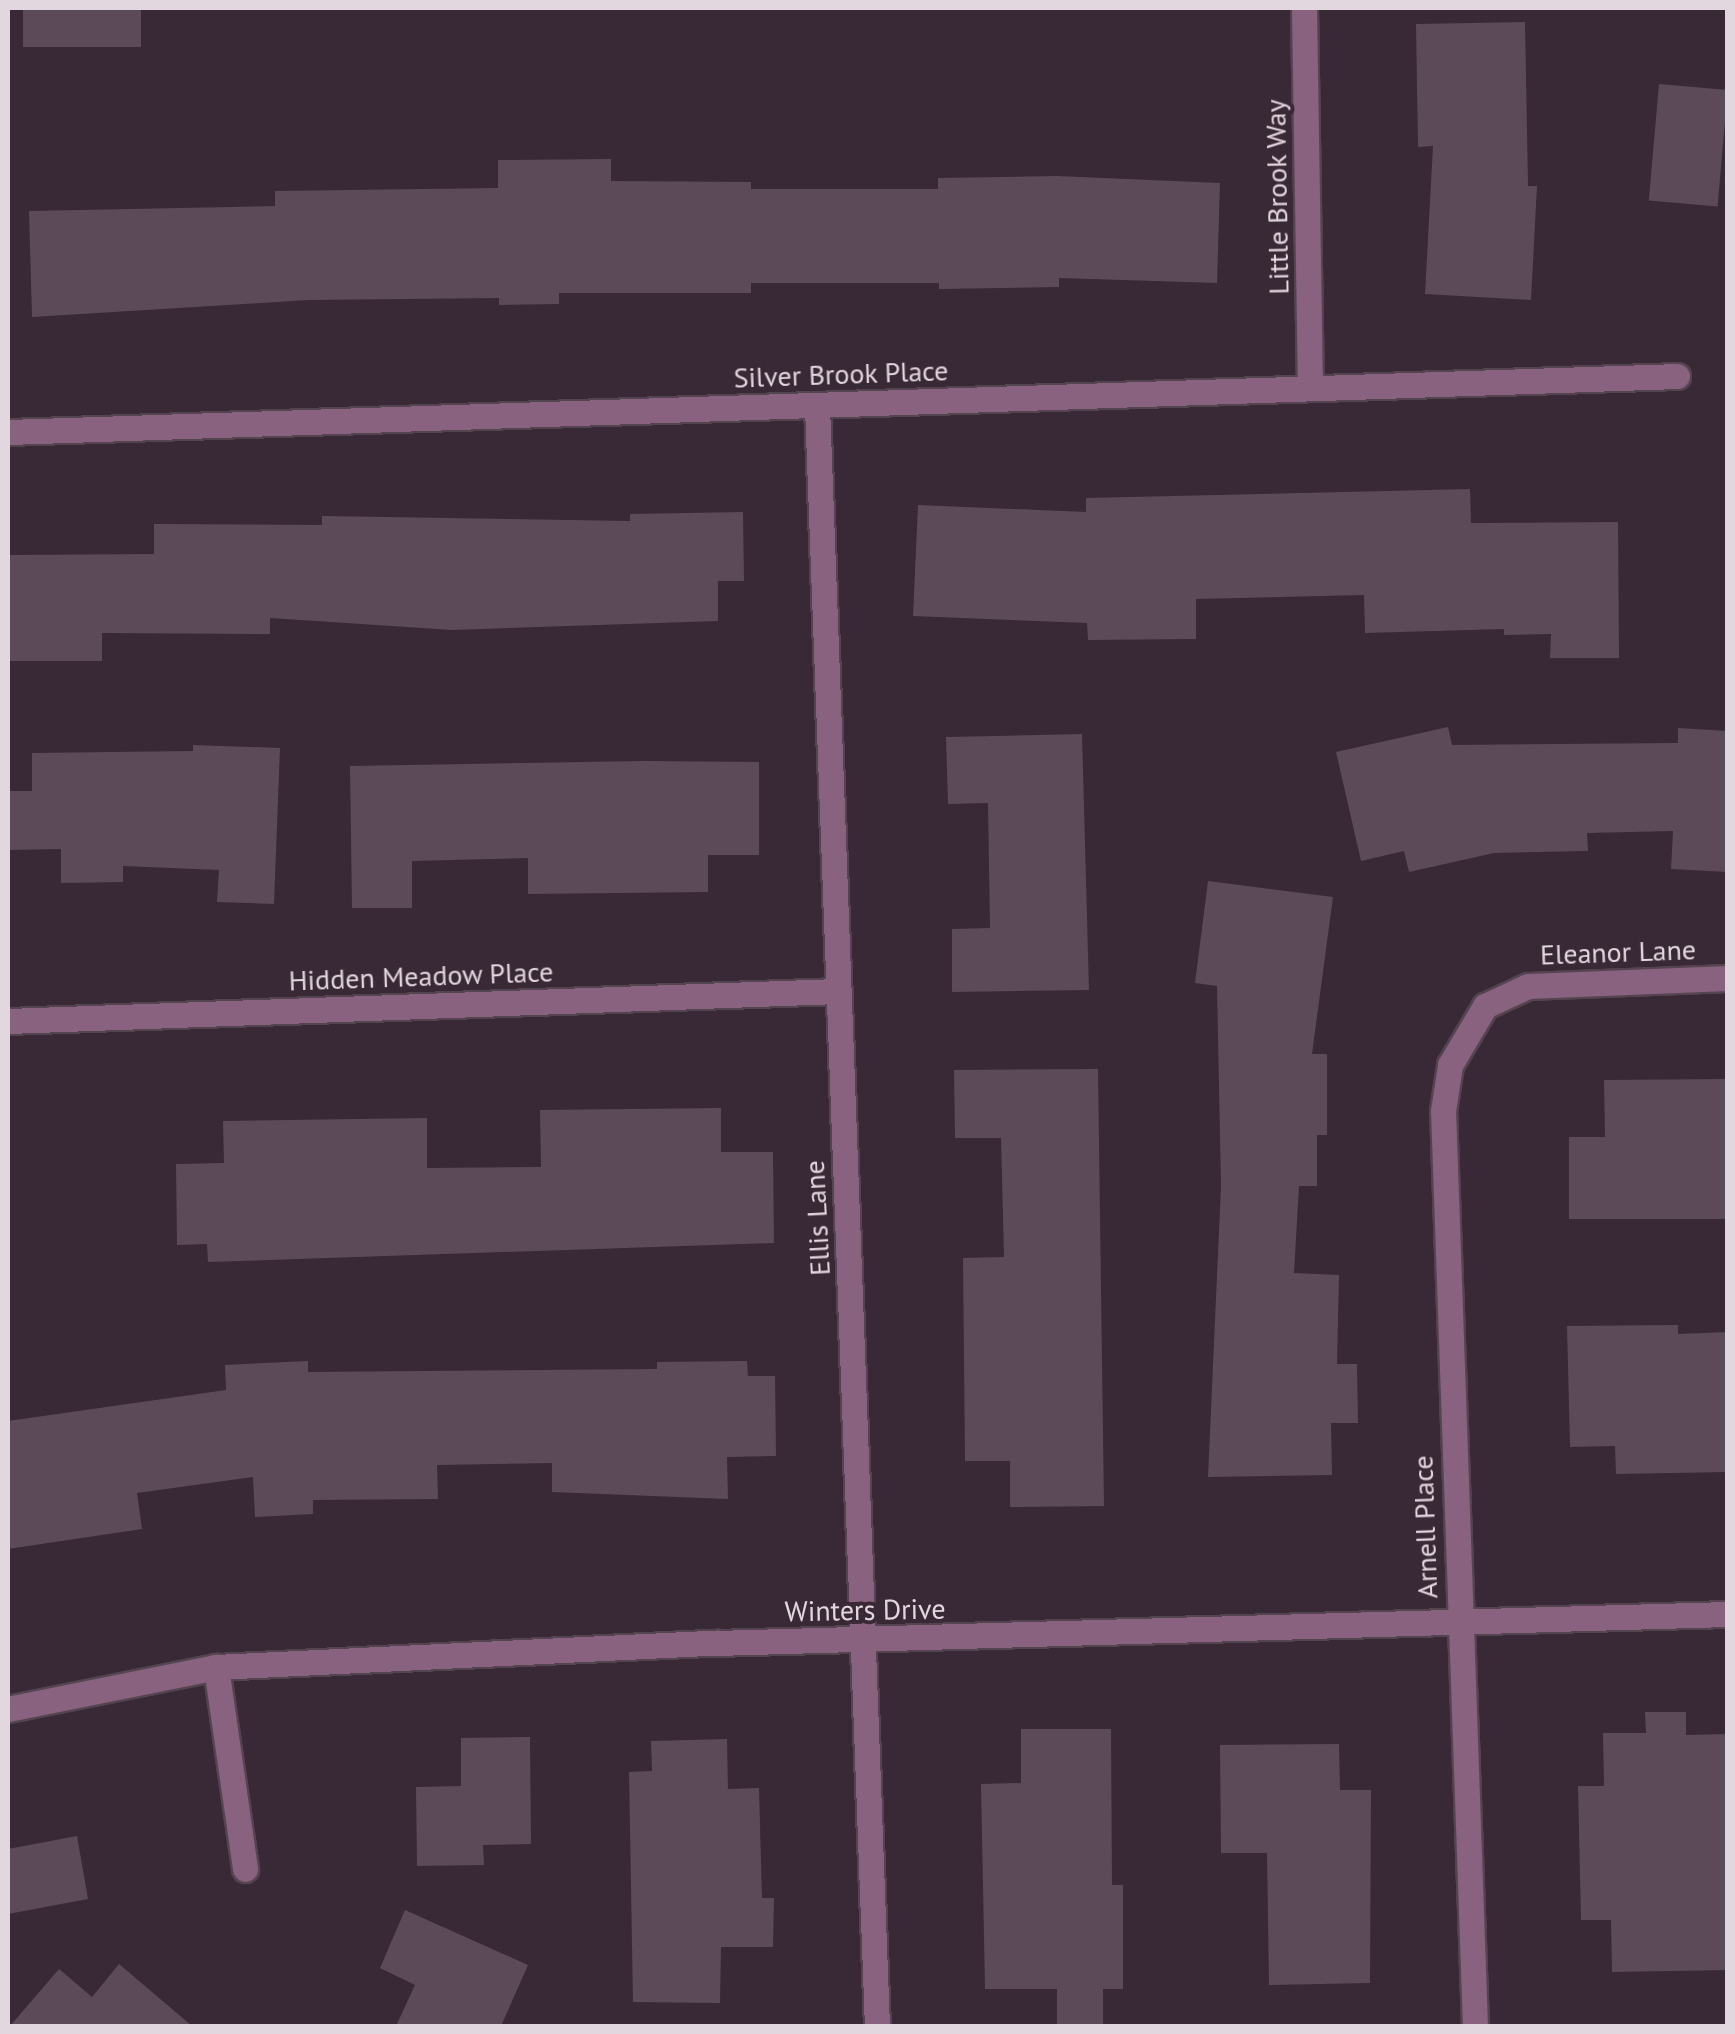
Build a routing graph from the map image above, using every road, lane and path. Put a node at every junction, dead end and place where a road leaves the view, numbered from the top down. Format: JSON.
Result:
{"nodes":[{"id":1,"x":1304,"y":8,"type":"edge"},
{"id":2,"x":1676,"y":376,"type":"dead end"},
{"id":3,"x":1310,"y":385,"type":"junction"},
{"id":4,"x":818,"y":406,"type":"junction"},
{"id":5,"x":8,"y":432,"type":"edge"},
{"id":6,"x":1728,"y":978,"type":"edge"},
{"id":7,"x":837,"y":991,"type":"junction"},
{"id":8,"x":8,"y":1021,"type":"edge"},
{"id":9,"x":1466,"y":1028,"type":"joint"},
{"id":10,"x":1728,"y":1614,"type":"edge"},
{"id":11,"x":1458,"y":1620,"type":"junction"},
{"id":12,"x":866,"y":1640,"type":"junction"},
{"id":13,"x":216,"y":1667,"type":"junction"},
{"id":14,"x":8,"y":1708,"type":"edge"},
{"id":15,"x":245,"y":1869,"type":"dead end"},
{"id":16,"x":877,"y":2026,"type":"edge"},
{"id":17,"x":1475,"y":2026,"type":"edge"}],
"edges":[{"from":1,"to":3,"type":"street","name":"Little Brook Way"},
{"from":2,"to":3,"type":"street","name":"Silver Brook Place"},
{"from":3,"to":4,"type":"street","name":"Silver Brook Place"},
{"from":4,"to":5,"type":"street","name":"Silver Brook Place"},
{"from":4,"to":7,"type":"street","name":"Ellis Lane"},
{"from":6,"to":9,"type":"street","name":"Eleanor Lane"},
{"from":7,"to":8,"type":"street","name":"Hidden Meadow Place"},
{"from":7,"to":12,"type":"street","name":"Ellis Lane"},
{"from":9,"to":11,"type":"street","name":"Arnell Place"},
{"from":10,"to":11,"type":"street","name":"Winters Drive"},
{"from":11,"to":12,"type":"street","name":"Winters Drive"},
{"from":11,"to":17,"type":"street","name":"Arnell Place"},
{"from":12,"to":13,"type":"street","name":"Winters Drive"},
{"from":12,"to":16,"type":"street","name":"Ellis Lane"},
{"from":13,"to":14,"type":"street","name":"Winters Drive"},
{"from":13,"to":15,"type":"street"}]}
